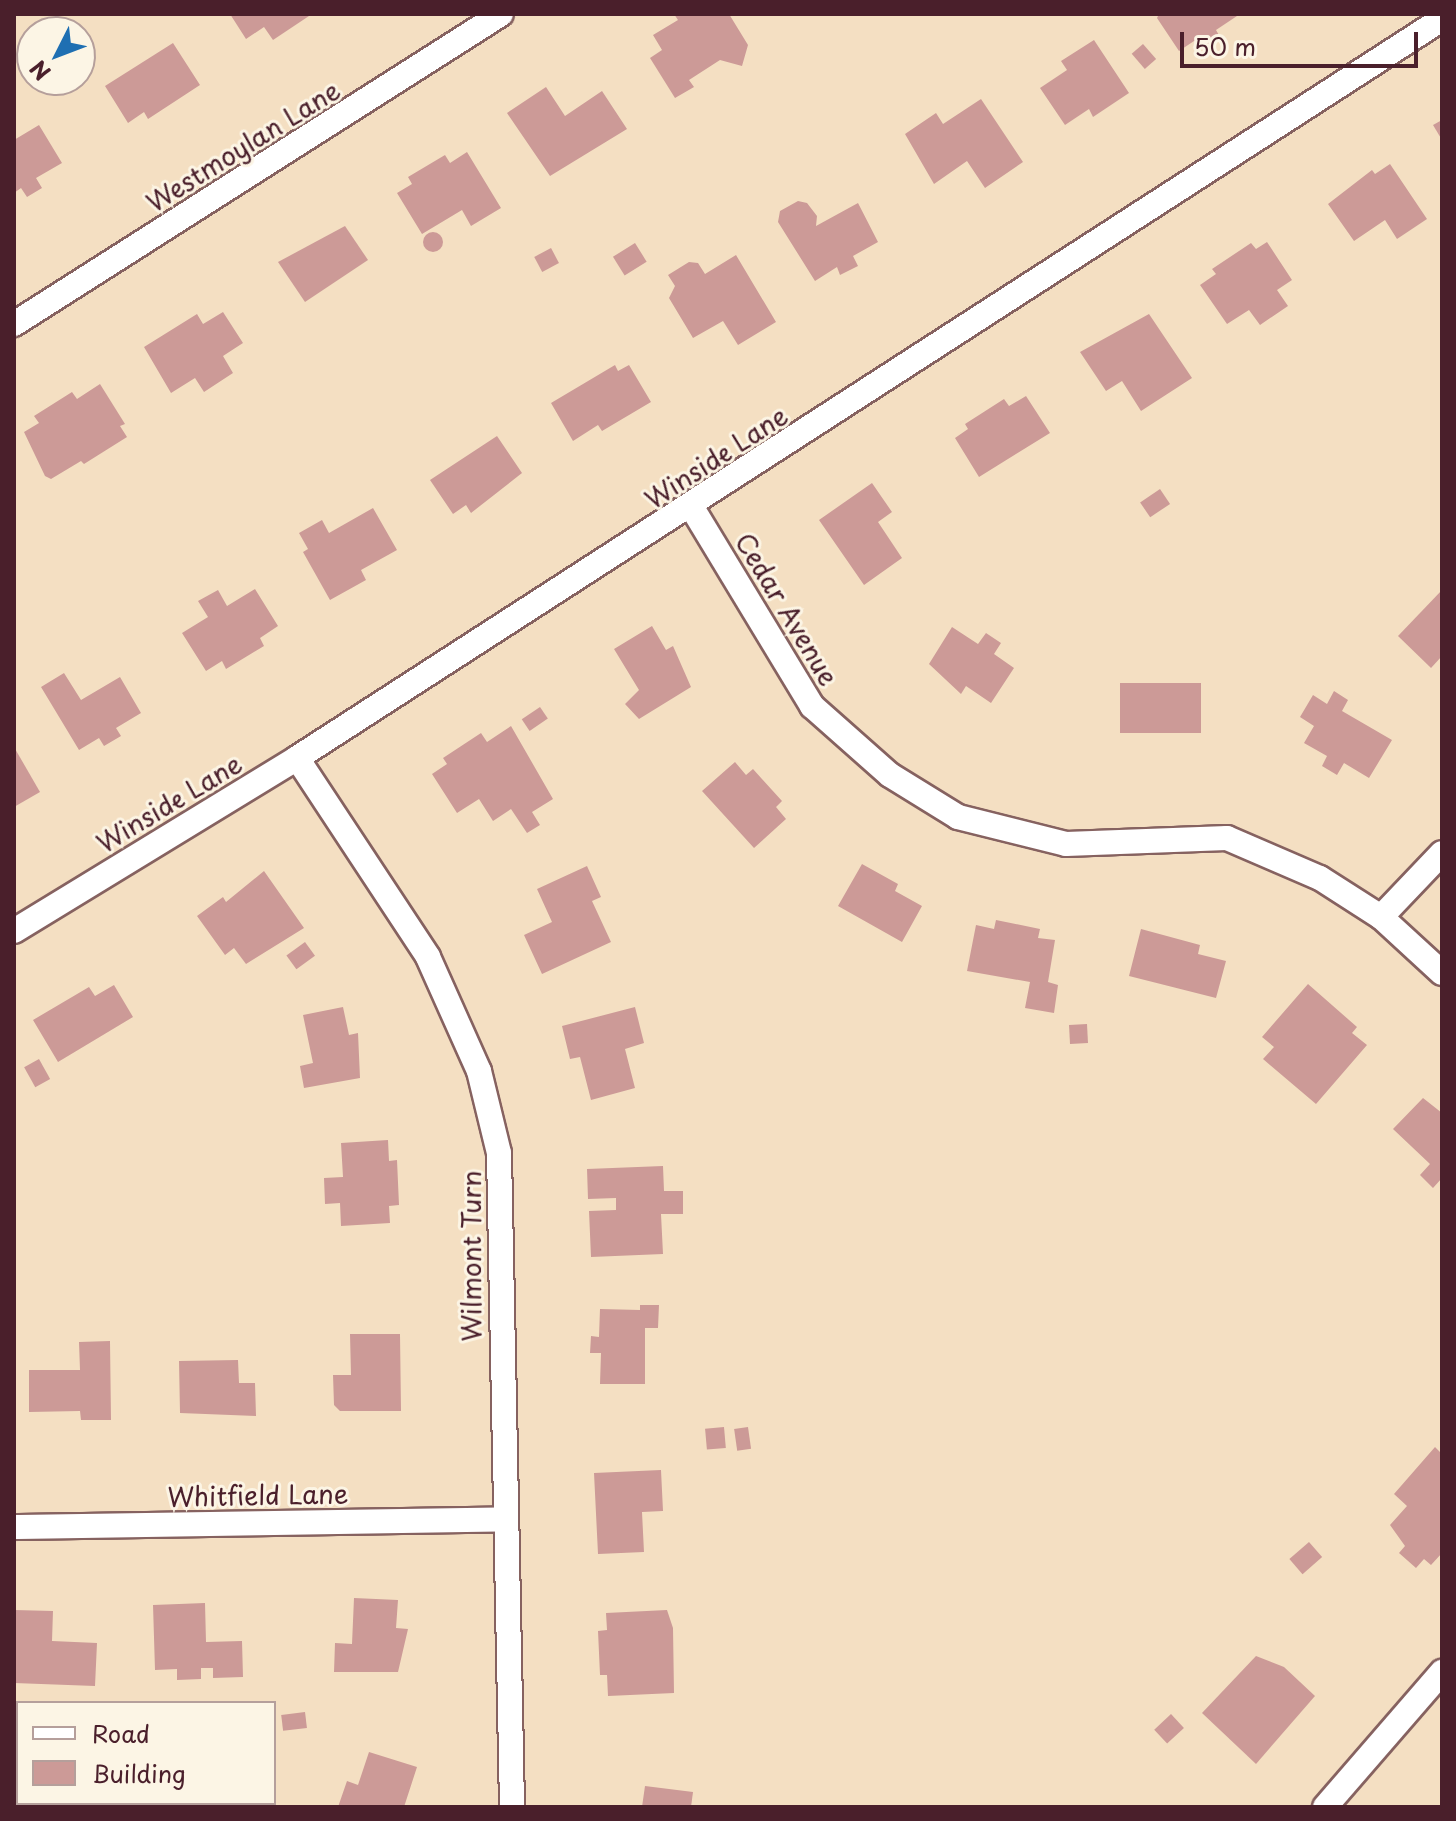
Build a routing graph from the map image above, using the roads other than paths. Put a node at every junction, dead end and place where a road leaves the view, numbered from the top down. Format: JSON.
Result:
{"nodes":[{"id":1,"x":501,"y":14,"type":"edge"},
{"id":2,"x":1442,"y":19,"type":"edge"},
{"id":3,"x":14,"y":324,"type":"edge"},
{"id":4,"x":691,"y":506,"type":"junction"},
{"id":5,"x":297,"y":758,"type":"junction"},
{"id":6,"x":1442,"y":853,"type":"edge"},
{"id":7,"x":1381,"y":917,"type":"junction"},
{"id":8,"x":14,"y":931,"type":"edge"},
{"id":9,"x":1442,"y":973,"type":"edge"},
{"id":10,"x":502,"y":1519,"type":"junction"},
{"id":11,"x":14,"y":1527,"type":"edge"},
{"id":12,"x":1442,"y":1672,"type":"edge"},
{"id":13,"x":512,"y":1807,"type":"edge"},
{"id":14,"x":1325,"y":1807,"type":"edge"}],
"edges":[{"from":1,"to":3,"type":"street","name":"Westmoylan Lane"},
{"from":2,"to":4,"type":"street","name":"Winside Lane"},
{"from":4,"to":5,"type":"street","name":"Winside Lane"},
{"from":4,"to":7,"type":"street","name":"Cedar Avenue"},
{"from":5,"to":8,"type":"street","name":"Winside Lane"},
{"from":5,"to":10,"type":"street","name":"Wilmont Turn"},
{"from":6,"to":7,"type":"street"},
{"from":7,"to":9,"type":"street","name":"Cedar Avenue"},
{"from":10,"to":11,"type":"street","name":"Whitfield Lane"},
{"from":10,"to":13,"type":"street","name":"Wilmont Turn"},
{"from":12,"to":14,"type":"street"}]}
